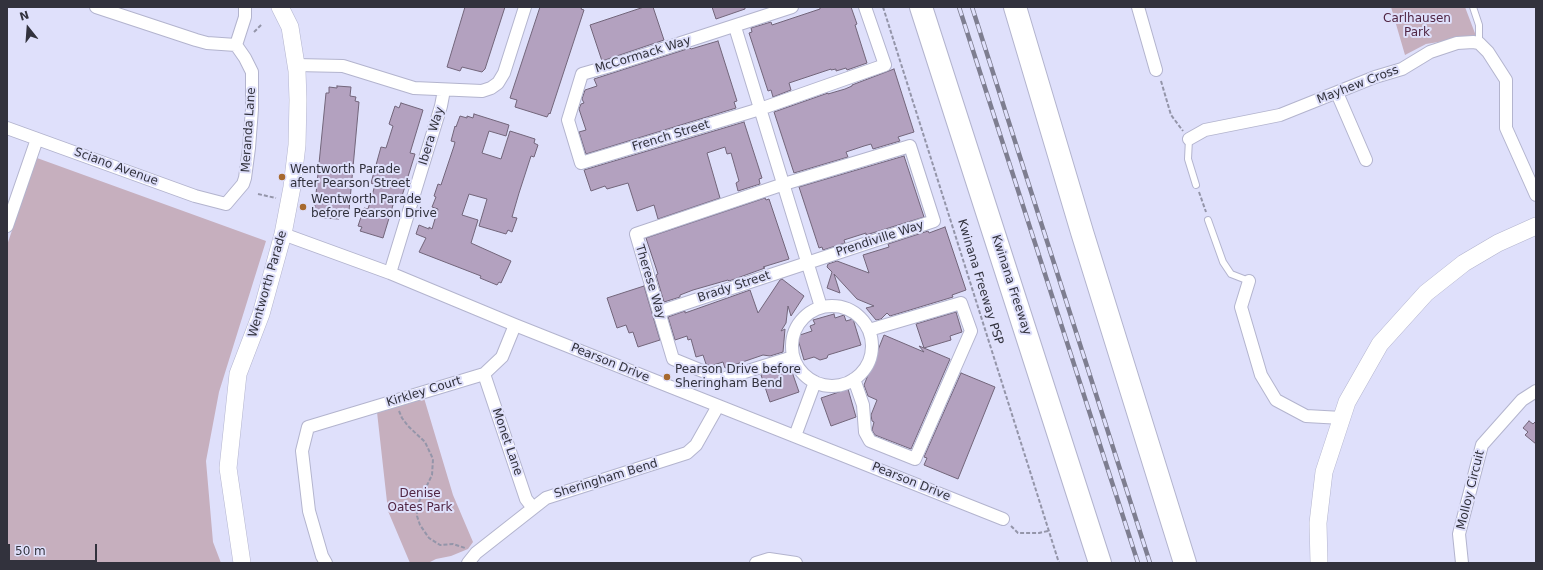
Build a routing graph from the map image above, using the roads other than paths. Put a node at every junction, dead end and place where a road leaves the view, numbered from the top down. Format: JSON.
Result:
{"nodes":[{"id":1,"x":96,"y":7,"type":"edge"},
{"id":2,"x":245,"y":7,"type":"edge"},
{"id":3,"x":280,"y":7,"type":"edge"},
{"id":4,"x":293,"y":7,"type":"edge"},
{"id":5,"x":525,"y":7,"type":"edge"},
{"id":6,"x":792,"y":7,"type":"edge"},
{"id":7,"x":865,"y":7,"type":"edge"},
{"id":8,"x":921,"y":7,"type":"edge"},
{"id":9,"x":1015,"y":7,"type":"edge"},
{"id":10,"x":1138,"y":7,"type":"edge"},
{"id":11,"x":1473,"y":7,"type":"edge"},
{"id":12,"x":290,"y":27,"type":"junction"},
{"id":13,"x":734,"y":27,"type":"junction"},
{"id":14,"x":1479,"y":43,"type":"junction"},
{"id":15,"x":236,"y":45,"type":"junction"},
{"id":16,"x":296,"y":65,"type":"junction"},
{"id":17,"x":1156,"y":70,"type":"road end"},
{"id":18,"x":444,"y":90,"type":"junction"},
{"id":19,"x":1337,"y":93,"type":"junction"},
{"id":20,"x":760,"y":109,"type":"junction"},
{"id":21,"x":7,"y":128,"type":"edge"},
{"id":22,"x":37,"y":139,"type":"junction"},
{"id":23,"x":1189,"y":139,"type":"joint"},
{"id":24,"x":1366,"y":160,"type":"dead end"},
{"id":25,"x":581,"y":163,"type":"joint"},
{"id":26,"x":784,"y":184,"type":"junction"},
{"id":27,"x":1196,"y":185,"type":"road end"},
{"id":28,"x":1536,"y":195,"type":"edge"},
{"id":29,"x":226,"y":204,"type":"joint"},
{"id":30,"x":1208,"y":220,"type":"road end"},
{"id":31,"x":7,"y":226,"type":"edge"},
{"id":32,"x":1536,"y":226,"type":"edge"},
{"id":33,"x":283,"y":234,"type":"junction"},
{"id":34,"x":808,"y":263,"type":"junction"},
{"id":35,"x":390,"y":273,"type":"junction"},
{"id":36,"x":1249,"y":281,"type":"joint"},
{"id":37,"x":821,"y":307,"type":"junction"},
{"id":38,"x":659,"y":312,"type":"junction"},
{"id":39,"x":515,"y":325,"type":"junction"},
{"id":40,"x":869,"y":330,"type":"junction"},
{"id":41,"x":793,"y":357,"type":"junction"},
{"id":42,"x":484,"y":374,"type":"junction"},
{"id":43,"x":854,"y":379,"type":"junction"},
{"id":44,"x":815,"y":382,"type":"junction"},
{"id":45,"x":1536,"y":391,"type":"edge"},
{"id":46,"x":718,"y":406,"type":"junction"},
{"id":47,"x":1342,"y":418,"type":"junction"},
{"id":48,"x":795,"y":436,"type":"junction"},
{"id":49,"x":533,"y":508,"type":"junction"},
{"id":50,"x":1003,"y":519,"type":"road end"},
{"id":51,"x":242,"y":563,"type":"edge"},
{"id":52,"x":326,"y":563,"type":"edge"},
{"id":53,"x":468,"y":563,"type":"edge"},
{"id":54,"x":756,"y":563,"type":"edge"},
{"id":55,"x":796,"y":563,"type":"edge"},
{"id":56,"x":1100,"y":563,"type":"edge"},
{"id":57,"x":1185,"y":563,"type":"edge"},
{"id":58,"x":1319,"y":563,"type":"edge"},
{"id":59,"x":1462,"y":563,"type":"edge"}],
"edges":[{"from":1,"to":15,"type":"street"},
{"from":2,"to":15,"type":"street"},
{"from":3,"to":12,"type":"street","name":"Wentworth Parade"},
{"from":4,"to":12,"type":"street","name":"Wentworth Parade"},
{"from":5,"to":18,"type":"street"},
{"from":6,"to":13,"type":"street","name":"McCormack Way"},
{"from":7,"to":20,"type":"street"},
{"from":8,"to":56,"type":"highway","name":"Kwinana Freeway"},
{"from":9,"to":57,"type":"highway"},
{"from":10,"to":17,"type":"street"},
{"from":11,"to":14,"type":"lane"},
{"from":12,"to":16,"type":"street","name":"Wentworth Parade"},
{"from":13,"to":20,"type":"street"},
{"from":13,"to":25,"type":"street","name":"McCormack Way"},
{"from":14,"to":19,"type":"street","name":"Mayhew Cross"},
{"from":14,"to":28,"type":"street"},
{"from":15,"to":29,"type":"street","name":"Meranda Lane"},
{"from":16,"to":18,"type":"street"},
{"from":16,"to":33,"type":"street","name":"Wentworth Parade"},
{"from":18,"to":35,"type":"street","name":"Ibera Way"},
{"from":19,"to":23,"type":"street","name":"Mayhew Cross"},
{"from":19,"to":24,"type":"street"},
{"from":20,"to":25,"type":"street","name":"French Street"},
{"from":20,"to":26,"type":"street"},
{"from":21,"to":22,"type":"street","name":"Sciano Avenue"},
{"from":22,"to":29,"type":"street","name":"Sciano Avenue"},
{"from":22,"to":31,"type":"street"},
{"from":23,"to":27,"type":"lane"},
{"from":26,"to":34,"type":"street"},
{"from":26,"to":34,"type":"street","name":"Prendiville Way"},
{"from":26,"to":38,"type":"street","name":"Therese Way"},
{"from":30,"to":36,"type":"lane"},
{"from":32,"to":47,"type":"street"},
{"from":33,"to":35,"type":"street","name":"Pearson Drive"},
{"from":33,"to":51,"type":"street","name":"Wentworth Parade"},
{"from":34,"to":37,"type":"street"},
{"from":34,"to":38,"type":"street","name":"Brady Street"},
{"from":35,"to":39,"type":"street","name":"Pearson Drive"},
{"from":36,"to":47,"type":"street"},
{"from":37,"to":40,"type":"street"},
{"from":37,"to":41,"type":"street"},
{"from":38,"to":41,"type":"street","name":"Therese Way"},
{"from":39,"to":42,"type":"street","name":"Kirkley Court"},
{"from":39,"to":46,"type":"street","name":"Pearson Drive"},
{"from":40,"to":43,"type":"street"},
{"from":40,"to":43,"type":"street"},
{"from":41,"to":44,"type":"street"},
{"from":42,"to":49,"type":"street","name":"Monet Lane"},
{"from":42,"to":52,"type":"street","name":"Kirkley Court"},
{"from":43,"to":44,"type":"street"},
{"from":44,"to":48,"type":"street"},
{"from":45,"to":59,"type":"street","name":"Molloy Circuit"},
{"from":46,"to":48,"type":"street","name":"Pearson Drive"},
{"from":46,"to":49,"type":"street","name":"Sheringham Bend"},
{"from":47,"to":58,"type":"street"},
{"from":48,"to":50,"type":"street","name":"Pearson Drive"},
{"from":49,"to":53,"type":"street","name":"Sheringham Bend"},
{"from":54,"to":55,"type":"street"}]}
